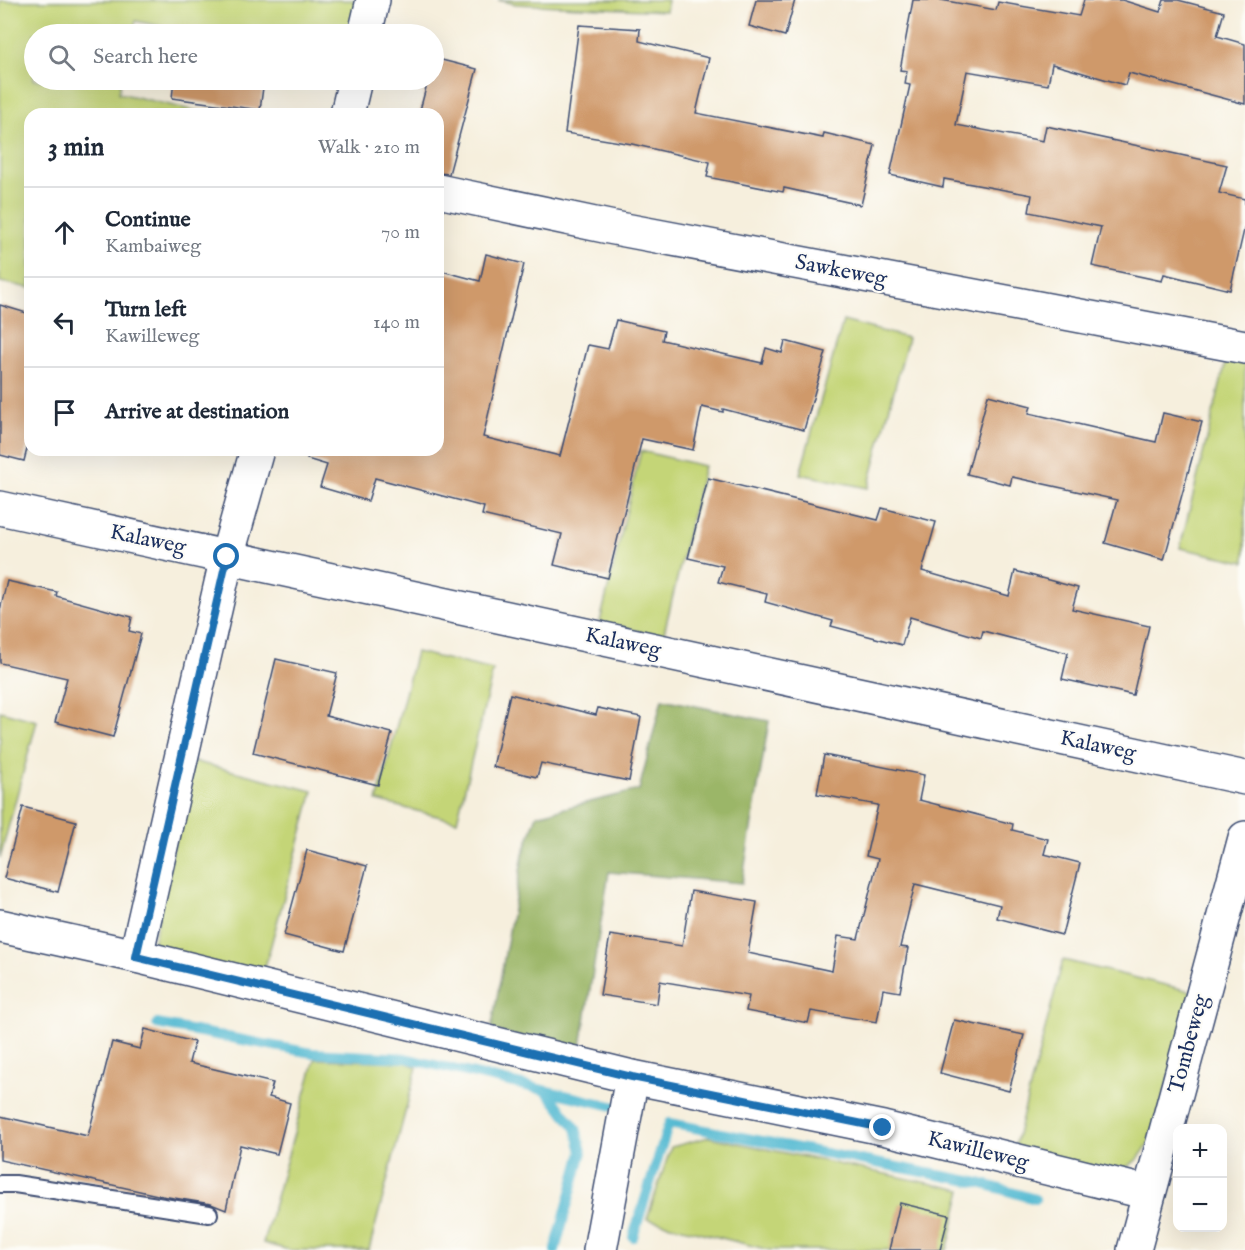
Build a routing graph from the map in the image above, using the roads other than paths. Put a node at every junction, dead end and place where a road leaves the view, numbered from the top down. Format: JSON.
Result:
{"nodes":[{"id":1,"x":373,"y":0,"type":"edge"},
{"id":2,"x":367,"y":24,"type":"edge"},
{"id":3,"x":353,"y":90,"type":"edge"},
{"id":4,"x":348,"y":108,"type":"edge"},
{"id":5,"x":444,"y":192,"type":"edge"},
{"id":6,"x":1245,"y":347,"type":"edge"},
{"id":7,"x":255,"y":456,"type":"edge"},
{"id":8,"x":0,"y":508,"type":"edge"},
{"id":9,"x":227,"y":557,"type":"junction"},
{"id":10,"x":1245,"y":778,"type":"edge"},
{"id":11,"x":1245,"y":838,"type":"edge"},
{"id":12,"x":0,"y":926,"type":"edge"},
{"id":13,"x":136,"y":957,"type":"junction"},
{"id":14,"x":632,"y":1077,"type":"junction"},
{"id":15,"x":0,"y":1184,"type":"edge"},
{"id":16,"x":1149,"y":1193,"type":"junction"},
{"id":17,"x":208,"y":1214,"type":"dead end"},
{"id":18,"x":600,"y":1250,"type":"edge"},
{"id":19,"x":1134,"y":1250,"type":"edge"}],
"edges":[{"from":1,"to":2,"type":"street"},
{"from":3,"to":4,"type":"street"},
{"from":5,"to":6,"type":"street","name":"Sawkeweg"},
{"from":7,"to":9,"type":"street"},
{"from":8,"to":9,"type":"street","name":"Kalaweg"},
{"from":9,"to":10,"type":"street","name":"Kalaweg"},
{"from":9,"to":13,"type":"street"},
{"from":11,"to":16,"type":"street","name":"Tombeweg"},
{"from":12,"to":13,"type":"street","name":"Kawilleweg"},
{"from":13,"to":14,"type":"street","name":"Kawilleweg"},
{"from":14,"to":16,"type":"street","name":"Kawilleweg"},
{"from":14,"to":18,"type":"street"},
{"from":15,"to":17,"type":"lane"},
{"from":16,"to":19,"type":"street","name":"Tombeweg"}]}
